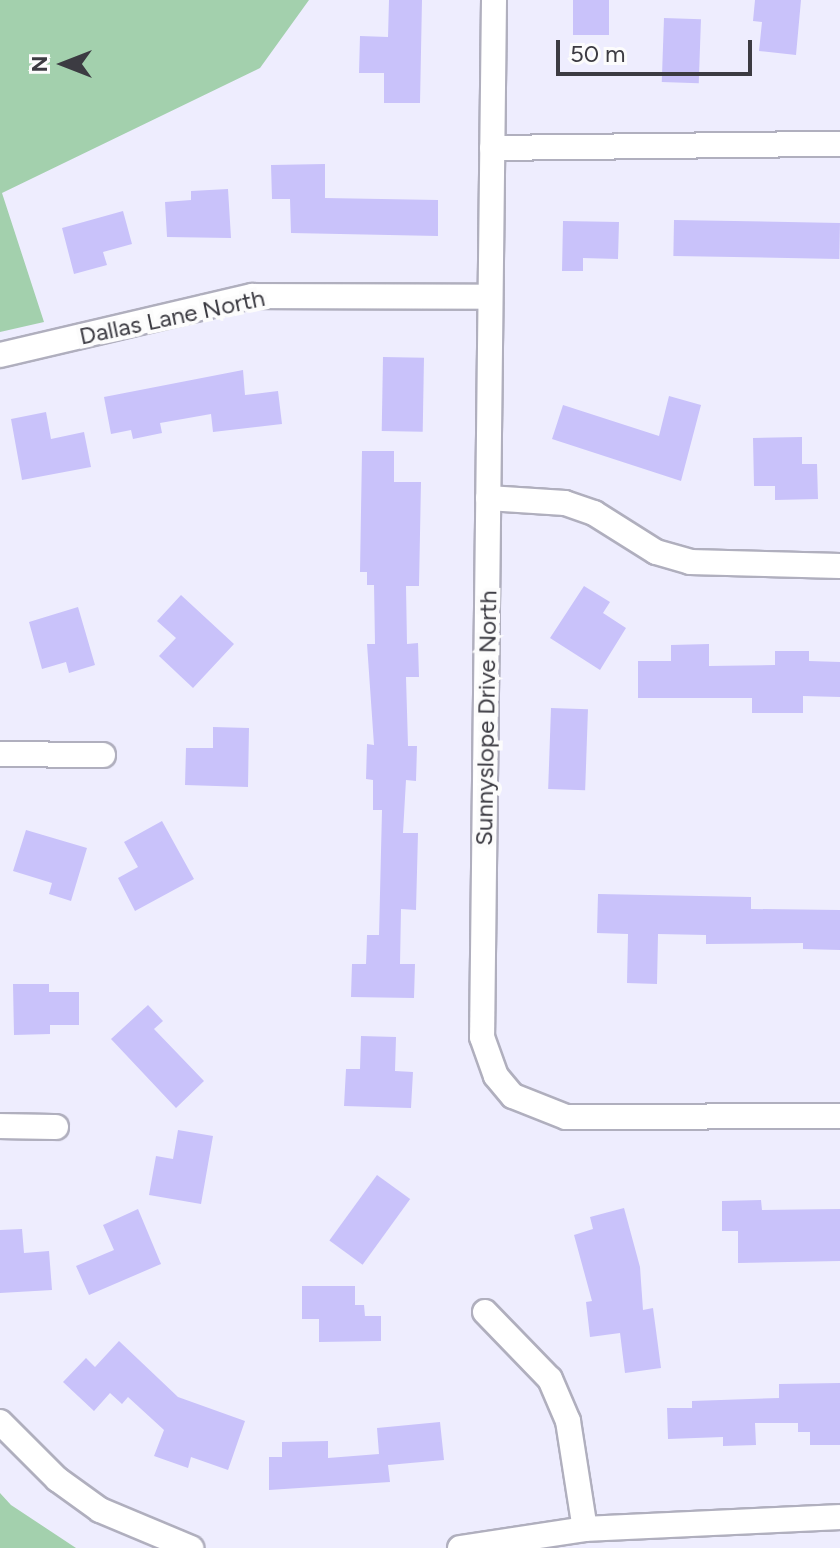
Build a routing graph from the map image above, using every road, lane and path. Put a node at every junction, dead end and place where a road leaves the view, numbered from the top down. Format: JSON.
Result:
{"nodes":[{"id":1,"x":494,"y":0,"type":"edge"},
{"id":2,"x":840,"y":144,"type":"edge"},
{"id":3,"x":492,"y":148,"type":"junction"},
{"id":4,"x":490,"y":297,"type":"junction"},
{"id":5,"x":0,"y":355,"type":"edge"},
{"id":6,"x":488,"y":498,"type":"junction"},
{"id":7,"x":840,"y":566,"type":"edge"},
{"id":8,"x":0,"y":754,"type":"edge"},
{"id":9,"x":103,"y":755,"type":"dead end"},
{"id":10,"x":840,"y":1116,"type":"edge"},
{"id":11,"x":0,"y":1126,"type":"edge"},
{"id":12,"x":56,"y":1127,"type":"dead end"},
{"id":13,"x":485,"y":1312,"type":"dead end"},
{"id":14,"x":0,"y":1422,"type":"edge"},
{"id":15,"x":840,"y":1517,"type":"edge"},
{"id":16,"x":585,"y":1529,"type":"junction"},
{"id":17,"x":191,"y":1548,"type":"edge"},
{"id":18,"x":460,"y":1548,"type":"edge"}],
"edges":[{"from":1,"to":3,"type":"street","name":"Sunnyslope Drive North"},
{"from":2,"to":3,"type":"street"},
{"from":3,"to":4,"type":"street","name":"Sunnyslope Drive North"},
{"from":4,"to":5,"type":"street","name":"Dallas Lane North"},
{"from":4,"to":6,"type":"street","name":"Sunnyslope Drive North"},
{"from":6,"to":7,"type":"street"},
{"from":6,"to":10,"type":"street","name":"Sunnyslope Drive North"},
{"from":8,"to":9,"type":"street"},
{"from":11,"to":12,"type":"street"},
{"from":13,"to":16,"type":"street"},
{"from":14,"to":17,"type":"street"},
{"from":15,"to":16,"type":"street"},
{"from":16,"to":18,"type":"street"}]}
